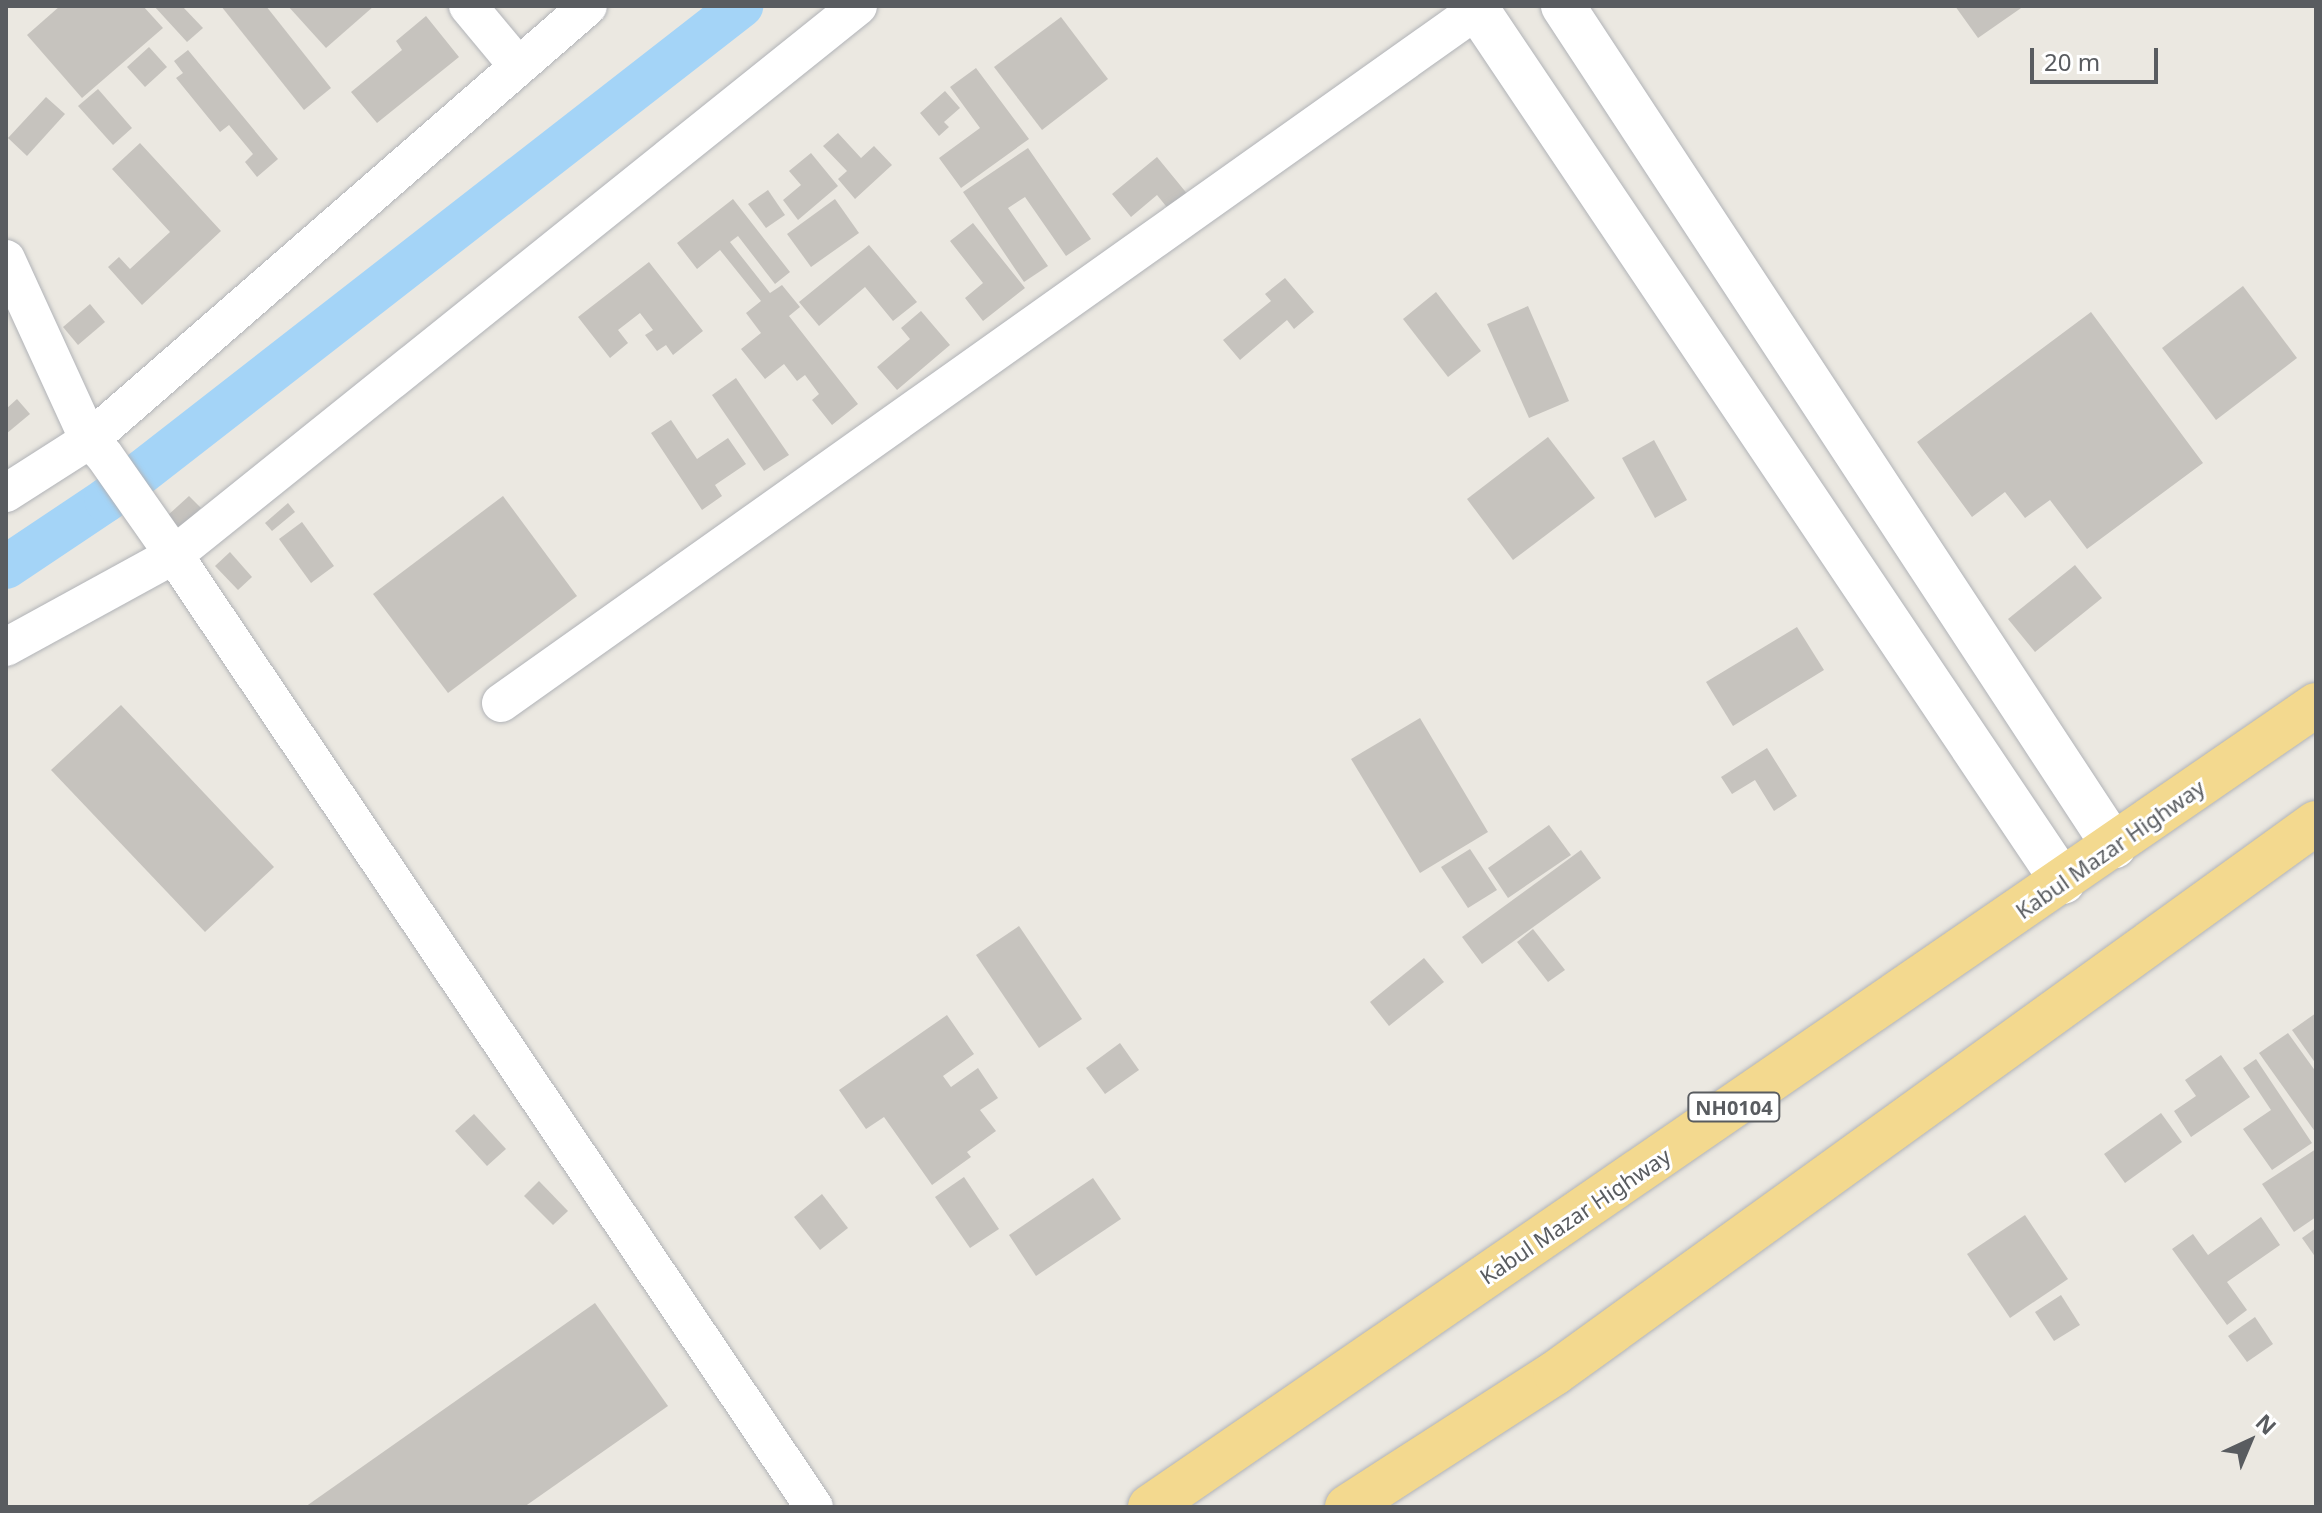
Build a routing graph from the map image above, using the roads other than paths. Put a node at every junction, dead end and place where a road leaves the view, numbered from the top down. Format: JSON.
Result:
{"nodes":[{"id":1,"x":468,"y":6,"type":"edge"},
{"id":2,"x":588,"y":6,"type":"edge"},
{"id":3,"x":858,"y":6,"type":"edge"},
{"id":4,"x":1563,"y":6,"type":"edge"},
{"id":5,"x":1476,"y":8,"type":"edge"},
{"id":6,"x":518,"y":66,"type":"junction"},
{"id":7,"x":6,"y":259,"type":"edge"},
{"id":8,"x":96,"y":447,"type":"junction"},
{"id":9,"x":6,"y":493,"type":"edge"},
{"id":10,"x":174,"y":555,"type":"junction"},
{"id":11,"x":6,"y":647,"type":"edge"},
{"id":12,"x":501,"y":703,"type":"dead end"},
{"id":13,"x":2316,"y":705,"type":"edge"},
{"id":14,"x":2316,"y":823,"type":"edge"},
{"id":15,"x":2114,"y":846,"type":"junction"},
{"id":16,"x":2063,"y":882,"type":"junction"},
{"id":17,"x":814,"y":1507,"type":"edge"},
{"id":18,"x":1150,"y":1507,"type":"edge"},
{"id":19,"x":1347,"y":1507,"type":"edge"}],
"edges":[{"from":1,"to":6,"type":"street"},
{"from":2,"to":6,"type":"street"},
{"from":3,"to":10,"type":"street"},
{"from":4,"to":15,"type":"main road"},
{"from":5,"to":12,"type":"street"},
{"from":5,"to":16,"type":"main road"},
{"from":6,"to":8,"type":"street"},
{"from":7,"to":8,"type":"street"},
{"from":8,"to":9,"type":"street"},
{"from":8,"to":10,"type":"street"},
{"from":10,"to":11,"type":"street"},
{"from":10,"to":17,"type":"street"},
{"from":13,"to":15,"type":"highway","name":"Kabul Mazar Highway","number":"NH0104"},
{"from":14,"to":19,"type":"highway"},
{"from":15,"to":16,"type":"highway","name":"Kabul Mazar Highway","number":"NH0104"},
{"from":16,"to":18,"type":"highway","name":"Kabul Mazar Highway","number":"NH0104"}]}
